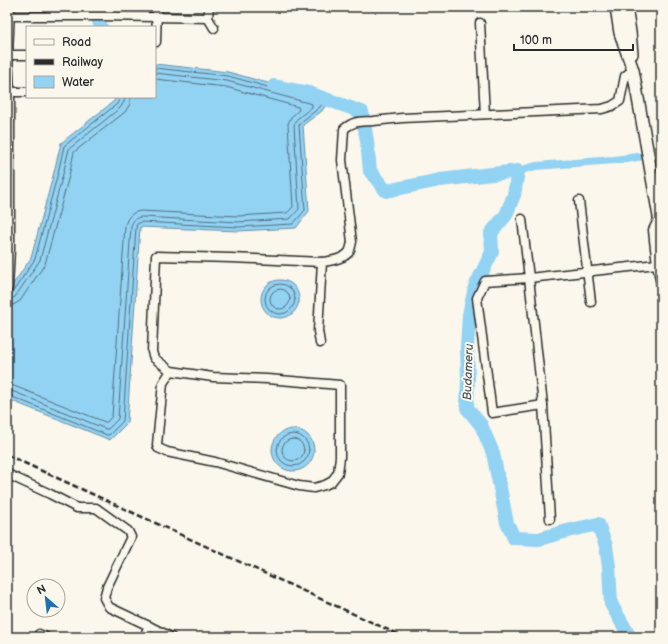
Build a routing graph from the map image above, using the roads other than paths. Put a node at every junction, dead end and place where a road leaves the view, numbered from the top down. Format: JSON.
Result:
{"nodes":[{"id":1,"x":10,"y":7,"type":"edge"},
{"id":2,"x":157,"y":7,"type":"edge"},
{"id":3,"x":209,"y":7,"type":"edge"},
{"id":4,"x":616,"y":7,"type":"edge"},
{"id":5,"x":626,"y":7,"type":"edge"},
{"id":6,"x":8,"y":16,"type":"edge"},
{"id":7,"x":157,"y":17,"type":"junction"},
{"id":8,"x":208,"y":18,"type":"junction"},
{"id":9,"x":480,"y":23,"type":"dead end"},
{"id":10,"x":214,"y":28,"type":"dead end"},
{"id":11,"x":156,"y":42,"type":"dead end"},
{"id":12,"x":26,"y":54,"type":"edge"},
{"id":13,"x":8,"y":55,"type":"edge"},
{"id":14,"x":633,"y":70,"type":"junction"},
{"id":15,"x":9,"y":92,"type":"edge"},
{"id":16,"x":26,"y":92,"type":"edge"},
{"id":17,"x":485,"y":114,"type":"junction"},
{"id":18,"x":579,"y":201,"type":"dead end"},
{"id":19,"x":522,"y":219,"type":"dead end"},
{"id":20,"x":660,"y":222,"type":"edge"},
{"id":21,"x":8,"y":249,"type":"edge"},
{"id":22,"x":322,"y":262,"type":"junction"},
{"id":23,"x":657,"y":264,"type":"junction"},
{"id":24,"x":588,"y":271,"type":"junction"},
{"id":25,"x":529,"y":278,"type":"junction"},
{"id":26,"x":661,"y":285,"type":"edge"},
{"id":27,"x":8,"y":288,"type":"dead end"},
{"id":28,"x":591,"y":302,"type":"dead end"},
{"id":29,"x":320,"y":343,"type":"dead end"},
{"id":30,"x":171,"y":370,"type":"junction"},
{"id":31,"x":543,"y":405,"type":"junction"},
{"id":32,"x":7,"y":474,"type":"edge"},
{"id":33,"x":550,"y":519,"type":"dead end"},
{"id":34,"x":149,"y":626,"type":"junction"},
{"id":35,"x":144,"y":637,"type":"edge"},
{"id":36,"x":170,"y":637,"type":"edge"}],
"edges":[{"from":1,"to":6,"type":"street"},
{"from":2,"to":7,"type":"street"},
{"from":3,"to":8,"type":"street"},
{"from":4,"to":14,"type":"main road"},
{"from":5,"to":14,"type":"main road"},
{"from":6,"to":7,"type":"street"},
{"from":6,"to":13,"type":"street"},
{"from":7,"to":8,"type":"street"},
{"from":7,"to":11,"type":"street"},
{"from":8,"to":10,"type":"street"},
{"from":9,"to":17,"type":"street"},
{"from":12,"to":13,"type":"street"},
{"from":13,"to":15,"type":"street"},
{"from":14,"to":17,"type":"street"},
{"from":14,"to":20,"type":"main road"},
{"from":15,"to":16,"type":"street"},
{"from":15,"to":21,"type":"street"},
{"from":17,"to":22,"type":"street"},
{"from":18,"to":24,"type":"street"},
{"from":19,"to":25,"type":"street"},
{"from":20,"to":23,"type":"street"},
{"from":21,"to":27,"type":"street"},
{"from":22,"to":29,"type":"street"},
{"from":22,"to":30,"type":"street"},
{"from":23,"to":24,"type":"street"},
{"from":23,"to":26,"type":"street"},
{"from":24,"to":25,"type":"street"},
{"from":24,"to":28,"type":"street"},
{"from":25,"to":31,"type":"street"},
{"from":25,"to":31,"type":"street"},
{"from":30,"to":30,"type":"street"},
{"from":31,"to":33,"type":"street"},
{"from":32,"to":34,"type":"street"},
{"from":34,"to":35,"type":"street"},
{"from":34,"to":36,"type":"street"}]}
